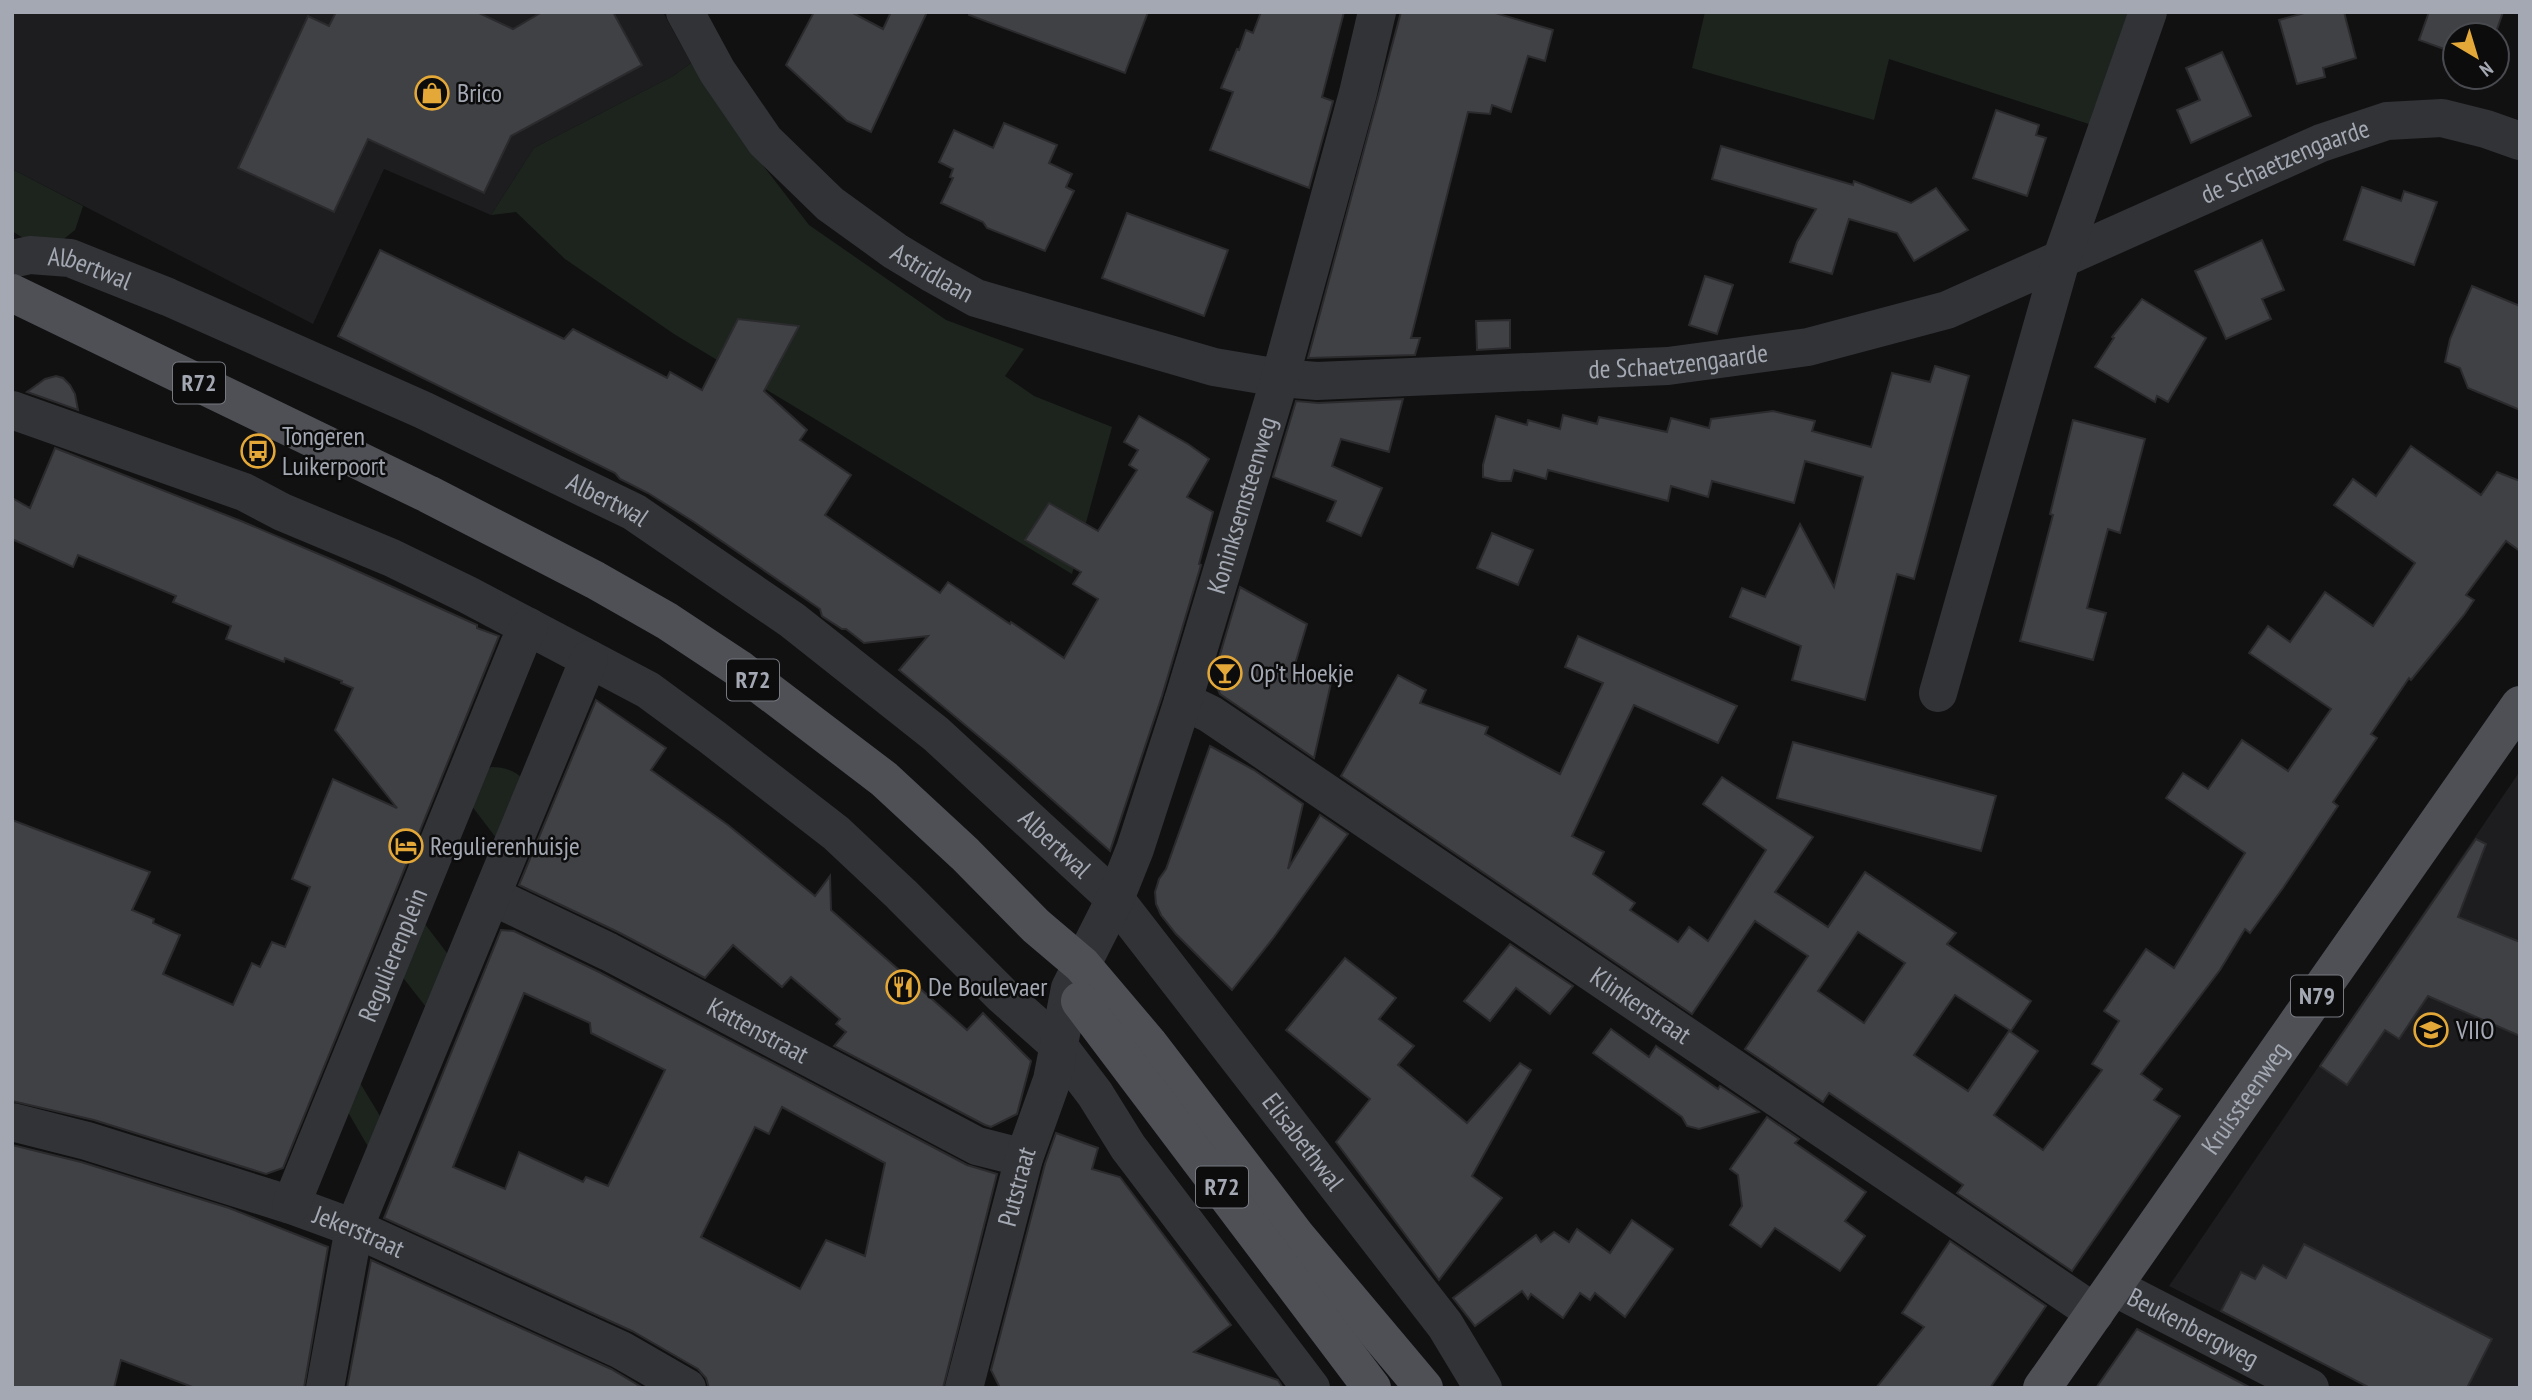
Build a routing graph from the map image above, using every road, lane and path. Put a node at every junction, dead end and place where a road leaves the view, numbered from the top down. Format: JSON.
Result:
{"nodes":[{"id":1,"x":685,"y":12,"type":"edge"},
{"id":2,"x":1377,"y":12,"type":"edge"},
{"id":3,"x":2148,"y":12,"type":"edge"},
{"id":4,"x":2520,"y":141,"type":"edge"},
{"id":5,"x":12,"y":258,"type":"edge"},
{"id":6,"x":2061,"y":260,"type":"junction"},
{"id":7,"x":16,"y":301,"type":"edge"},
{"id":8,"x":1280,"y":379,"type":"junction"},
{"id":9,"x":12,"y":410,"type":"edge"},
{"id":10,"x":529,"y":628,"type":"junction"},
{"id":11,"x":589,"y":659,"type":"junction"},
{"id":12,"x":1938,"y":693,"type":"dead end"},
{"id":13,"x":1183,"y":701,"type":"junction"},
{"id":14,"x":2520,"y":705,"type":"edge"},
{"id":15,"x":492,"y":896,"type":"junction"},
{"id":16,"x":1115,"y":899,"type":"junction"},
{"id":17,"x":1076,"y":976,"type":"junction"},
{"id":18,"x":1057,"y":1044,"type":"junction"},
{"id":19,"x":1094,"y":1094,"type":"junction"},
{"id":20,"x":1156,"y":1101,"type":"junction"},
{"id":21,"x":12,"y":1122,"type":"edge"},
{"id":22,"x":1024,"y":1158,"type":"junction"},
{"id":23,"x":291,"y":1206,"type":"junction"},
{"id":24,"x":354,"y":1228,"type":"junction"},
{"id":25,"x":2104,"y":1300,"type":"junction"},
{"id":26,"x":1296,"y":1382,"type":"edge"},
{"id":27,"x":970,"y":1386,"type":"edge"},
{"id":28,"x":326,"y":1388,"type":"edge"},
{"id":29,"x":687,"y":1388,"type":"edge"},
{"id":30,"x":1372,"y":1388,"type":"edge"},
{"id":31,"x":1424,"y":1388,"type":"edge"},
{"id":32,"x":1483,"y":1388,"type":"edge"},
{"id":33,"x":2042,"y":1388,"type":"edge"},
{"id":34,"x":2310,"y":1388,"type":"edge"}],
"edges":[{"from":1,"to":8,"type":"street","name":"Astridlaan"},
{"from":2,"to":8,"type":"street","name":"Koninksemsteenweg"},
{"from":3,"to":6,"type":"street"},
{"from":4,"to":6,"type":"street","name":"de Schaetzengaarde"},
{"from":5,"to":16,"type":"street","name":"Albertwal"},
{"from":6,"to":8,"type":"street","name":"de Schaetzengaarde"},
{"from":6,"to":12,"type":"street"},
{"from":7,"to":17,"type":"main road","name":"Albertwal","number":"R72"},
{"from":8,"to":13,"type":"street","name":"Koninksemsteenweg"},
{"from":9,"to":10,"type":"street"},
{"from":10,"to":11,"type":"street"},
{"from":10,"to":23,"type":"street","name":"Regulierenplein"},
{"from":11,"to":15,"type":"street"},
{"from":11,"to":18,"type":"street"},
{"from":13,"to":16,"type":"street","name":"Koninksemsteenweg"},
{"from":13,"to":25,"type":"street","name":"Klinkerstraat"},
{"from":14,"to":25,"type":"main road","name":"Kruissteenweg","number":"N79"},
{"from":15,"to":22,"type":"street","name":"Kattenstraat"},
{"from":15,"to":24,"type":"street"},
{"from":16,"to":17,"type":"street","name":"Koninksemsteenweg"},
{"from":16,"to":32,"type":"street","name":"Elisabethwal"},
{"from":17,"to":18,"type":"street","name":"Putstraat"},
{"from":17,"to":20,"type":"main road","number":"R72"},
{"from":17,"to":31,"type":"main road"},
{"from":18,"to":19,"type":"street"},
{"from":18,"to":22,"type":"street","name":"Putstraat"},
{"from":19,"to":20,"type":"street"},
{"from":19,"to":26,"type":"street"},
{"from":20,"to":30,"type":"main road","number":"R72"},
{"from":21,"to":23,"type":"street","name":"Jekerstraat"},
{"from":22,"to":27,"type":"street","name":"Putstraat"},
{"from":23,"to":24,"type":"street","name":"Jekerstraat"},
{"from":24,"to":28,"type":"street"},
{"from":24,"to":29,"type":"street","name":"Jekerstraat"},
{"from":25,"to":33,"type":"main road","name":"Kruissteenweg","number":"N79"},
{"from":25,"to":34,"type":"street","name":"Beukenbergweg"}]}
